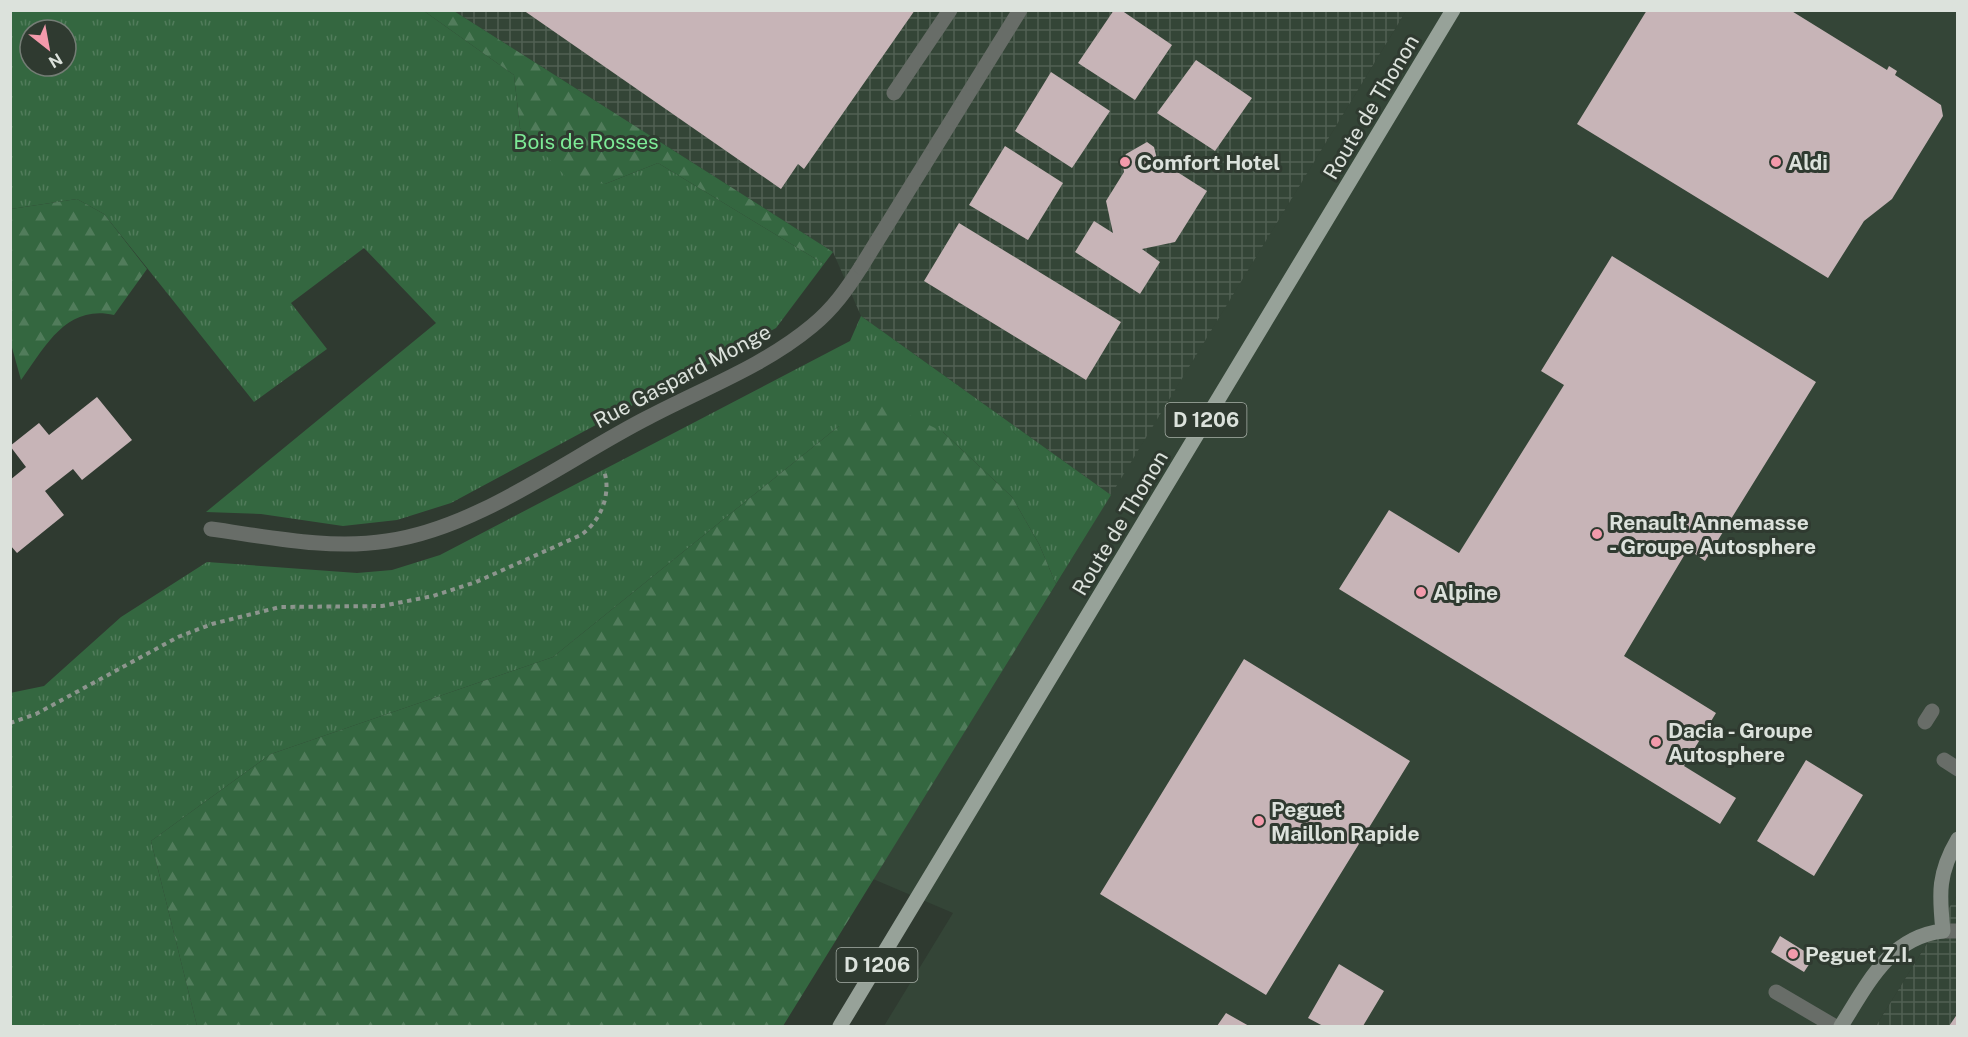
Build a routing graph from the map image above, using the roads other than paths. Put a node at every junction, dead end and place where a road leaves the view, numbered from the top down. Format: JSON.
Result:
{"nodes":[{"id":1,"x":950,"y":10,"type":"edge"},
{"id":2,"x":1020,"y":10,"type":"edge"},
{"id":3,"x":1454,"y":10,"type":"edge"},
{"id":4,"x":894,"y":93,"type":"dead end"},
{"id":5,"x":211,"y":529,"type":"dead end"},
{"id":6,"x":1944,"y":760,"type":"dead end"},
{"id":7,"x":1958,"y":769,"type":"edge"},
{"id":8,"x":1958,"y":838,"type":"edge"},
{"id":9,"x":1951,"y":931,"type":"edge"},
{"id":10,"x":1776,"y":992,"type":"dead end"},
{"id":11,"x":840,"y":1026,"type":"edge"},
{"id":12,"x":1834,"y":1026,"type":"edge"},
{"id":13,"x":1841,"y":1026,"type":"edge"}],
"edges":[{"from":1,"to":4,"type":"street"},
{"from":2,"to":5,"type":"street","name":"Rue Gaspard Monge"},
{"from":3,"to":11,"type":"main road","name":"Route de Thonon","number":"D 1206"},
{"from":6,"to":7,"type":"street"},
{"from":8,"to":9,"type":"street"},
{"from":9,"to":13,"type":"street"},
{"from":10,"to":12,"type":"street"}]}
